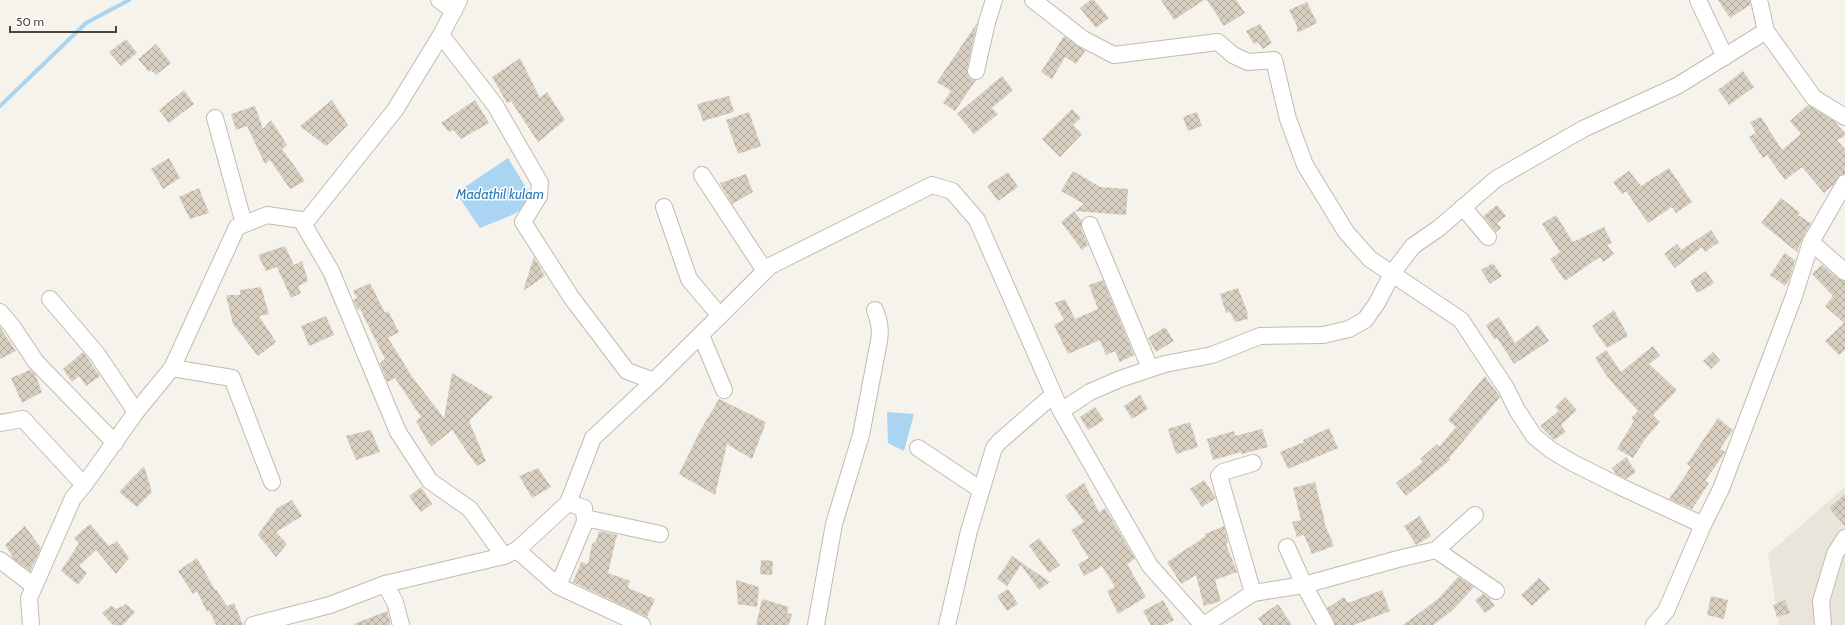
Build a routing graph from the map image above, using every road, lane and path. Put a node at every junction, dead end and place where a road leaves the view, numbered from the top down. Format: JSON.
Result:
{"nodes":[{"id":1,"x":439,"y":0,"type":"edge"},
{"id":2,"x":994,"y":0,"type":"edge"},
{"id":3,"x":1033,"y":0,"type":"edge"},
{"id":4,"x":1698,"y":0,"type":"edge"},
{"id":5,"x":1760,"y":1,"type":"edge"},
{"id":6,"x":456,"y":5,"type":"edge"},
{"id":7,"x":1766,"y":31,"type":"junction"},
{"id":8,"x":441,"y":36,"type":"junction"},
{"id":9,"x":1725,"y":57,"type":"junction"},
{"id":10,"x":976,"y":71,"type":"dead end"},
{"id":11,"x":1845,"y":117,"type":"edge"},
{"id":12,"x":214,"y":118,"type":"dead end"},
{"id":13,"x":702,"y":175,"type":"dead end"},
{"id":14,"x":1845,"y":183,"type":"edge"},
{"id":15,"x":664,"y":207,"type":"dead end"},
{"id":16,"x":1463,"y":207,"type":"junction"},
{"id":17,"x":301,"y":220,"type":"junction"},
{"id":18,"x":244,"y":224,"type":"junction"},
{"id":19,"x":1090,"y":225,"type":"dead end"},
{"id":20,"x":1488,"y":237,"type":"dead end"},
{"id":21,"x":1811,"y":242,"type":"junction"},
{"id":22,"x":765,"y":271,"type":"junction"},
{"id":23,"x":1393,"y":272,"type":"junction"},
{"id":24,"x":1845,"y":272,"type":"edge"},
{"id":25,"x":50,"y":298,"type":"dead end"},
{"id":26,"x":0,"y":312,"type":"edge"},
{"id":27,"x":720,"y":316,"type":"junction"},
{"id":28,"x":878,"y":321,"type":"dead end"},
{"id":29,"x":701,"y":335,"type":"junction"},
{"id":30,"x":172,"y":368,"type":"junction"},
{"id":31,"x":1150,"y":368,"type":"junction"},
{"id":32,"x":654,"y":381,"type":"junction"},
{"id":33,"x":724,"y":390,"type":"dead end"},
{"id":34,"x":1053,"y":395,"type":"junction"},
{"id":35,"x":1061,"y":411,"type":"junction"},
{"id":36,"x":136,"y":412,"type":"junction"},
{"id":37,"x":0,"y":423,"type":"edge"},
{"id":38,"x":115,"y":443,"type":"junction"},
{"id":39,"x":918,"y":448,"type":"dead end"},
{"id":40,"x":1253,"y":463,"type":"dead end"},
{"id":41,"x":272,"y":482,"type":"dead end"},
{"id":42,"x":84,"y":485,"type":"junction"},
{"id":43,"x":981,"y":490,"type":"junction"},
{"id":44,"x":568,"y":503,"type":"junction"},
{"id":45,"x":1475,"y":515,"type":"dead end"},
{"id":46,"x":585,"y":518,"type":"junction"},
{"id":47,"x":1703,"y":525,"type":"junction"},
{"id":48,"x":660,"y":534,"type":"dead end"},
{"id":49,"x":1845,"y":538,"type":"edge"},
{"id":50,"x":1287,"y":547,"type":"dead end"},
{"id":51,"x":1436,"y":550,"type":"junction"},
{"id":52,"x":511,"y":553,"type":"junction"},
{"id":53,"x":0,"y":560,"type":"edge"},
{"id":54,"x":386,"y":584,"type":"junction"},
{"id":55,"x":1304,"y":584,"type":"junction"},
{"id":56,"x":34,"y":586,"type":"junction"},
{"id":57,"x":558,"y":586,"type":"junction"},
{"id":58,"x":1496,"y":591,"type":"dead end"},
{"id":59,"x":1253,"y":593,"type":"junction"},
{"id":60,"x":635,"y":624,"type":"edge"},
{"id":61,"x":31,"y":625,"type":"edge"},
{"id":62,"x":253,"y":625,"type":"edge"},
{"id":63,"x":401,"y":625,"type":"edge"},
{"id":64,"x":816,"y":625,"type":"edge"},
{"id":65,"x":947,"y":625,"type":"edge"},
{"id":66,"x":1204,"y":625,"type":"edge"},
{"id":67,"x":1326,"y":625,"type":"edge"},
{"id":68,"x":1654,"y":625,"type":"edge"},
{"id":69,"x":1823,"y":625,"type":"edge"}],
"edges":[{"from":1,"to":6,"type":"street"},
{"from":2,"to":10,"type":"street"},
{"from":3,"to":23,"type":"street"},
{"from":4,"to":9,"type":"street"},
{"from":5,"to":7,"type":"street"},
{"from":6,"to":8,"type":"street"},
{"from":7,"to":9,"type":"street"},
{"from":7,"to":11,"type":"street"},
{"from":8,"to":17,"type":"street"},
{"from":8,"to":32,"type":"street"},
{"from":9,"to":16,"type":"street"},
{"from":12,"to":18,"type":"street"},
{"from":13,"to":22,"type":"street"},
{"from":14,"to":21,"type":"street"},
{"from":15,"to":27,"type":"street"},
{"from":16,"to":20,"type":"street"},
{"from":16,"to":23,"type":"street"},
{"from":17,"to":18,"type":"street"},
{"from":17,"to":52,"type":"street"},
{"from":18,"to":30,"type":"street"},
{"from":19,"to":31,"type":"street"},
{"from":21,"to":24,"type":"street"},
{"from":21,"to":47,"type":"street"},
{"from":22,"to":27,"type":"street"},
{"from":22,"to":34,"type":"street"},
{"from":23,"to":31,"type":"street"},
{"from":23,"to":47,"type":"street"},
{"from":25,"to":36,"type":"street"},
{"from":26,"to":38,"type":"street"},
{"from":27,"to":29,"type":"street"},
{"from":28,"to":64,"type":"street"},
{"from":29,"to":32,"type":"street"},
{"from":29,"to":33,"type":"street"},
{"from":30,"to":36,"type":"street"},
{"from":30,"to":41,"type":"street"},
{"from":31,"to":35,"type":"street"},
{"from":32,"to":44,"type":"street"},
{"from":34,"to":35,"type":"street"},
{"from":34,"to":43,"type":"street"},
{"from":35,"to":66,"type":"street"},
{"from":36,"to":38,"type":"street"},
{"from":37,"to":42,"type":"street"},
{"from":38,"to":42,"type":"street"},
{"from":39,"to":43,"type":"street"},
{"from":40,"to":59,"type":"street"},
{"from":42,"to":56,"type":"street"},
{"from":43,"to":65,"type":"street"},
{"from":44,"to":46,"type":"street"},
{"from":44,"to":52,"type":"street"},
{"from":45,"to":51,"type":"street"},
{"from":46,"to":48,"type":"street"},
{"from":46,"to":57,"type":"street"},
{"from":47,"to":68,"type":"street"},
{"from":49,"to":69,"type":"street"},
{"from":50,"to":55,"type":"street"},
{"from":51,"to":55,"type":"street"},
{"from":51,"to":58,"type":"street"},
{"from":52,"to":54,"type":"street"},
{"from":52,"to":57,"type":"street"},
{"from":53,"to":56,"type":"street"},
{"from":54,"to":62,"type":"street"},
{"from":54,"to":63,"type":"street"},
{"from":55,"to":59,"type":"street"},
{"from":55,"to":67,"type":"street"},
{"from":56,"to":61,"type":"street"},
{"from":57,"to":60,"type":"street"},
{"from":59,"to":66,"type":"street"}]}
